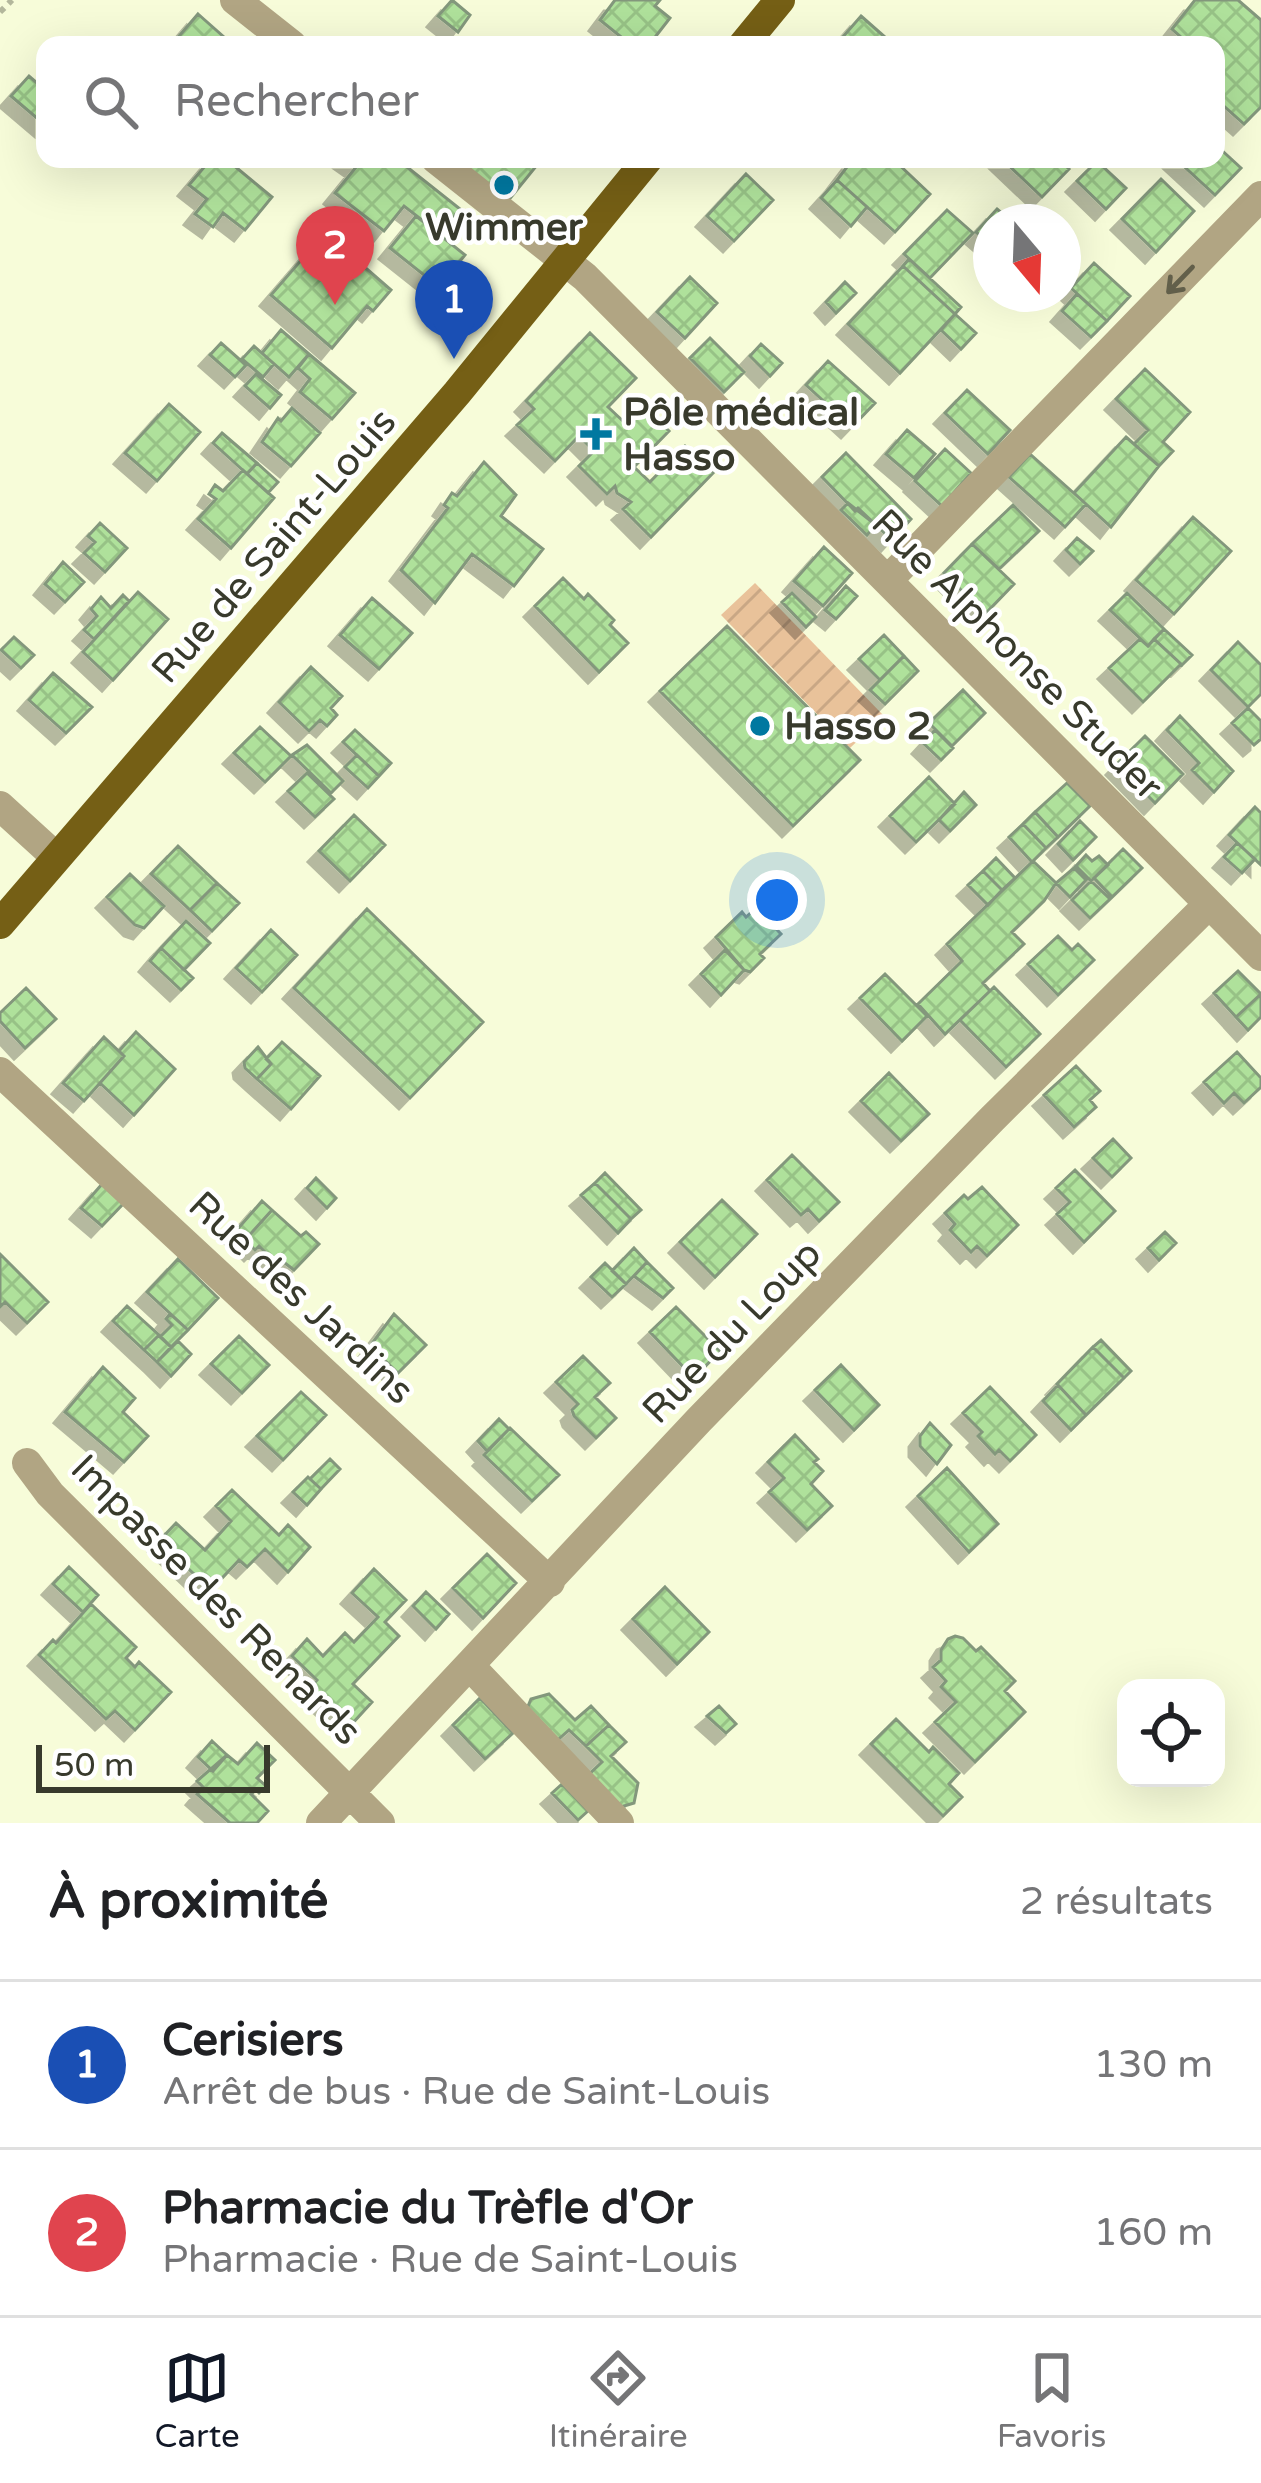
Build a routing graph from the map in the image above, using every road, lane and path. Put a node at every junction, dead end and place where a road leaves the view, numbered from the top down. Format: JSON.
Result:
{"nodes":[{"id":1,"x":12,"y":0,"type":"edge"},
{"id":2,"x":235,"y":0,"type":"edge"},
{"id":3,"x":780,"y":0,"type":"edge"},
{"id":4,"x":0,"y":12,"type":"edge"},
{"id":5,"x":281,"y":36,"type":"edge"},
{"id":6,"x":750,"y":36,"type":"edge"},
{"id":7,"x":447,"y":168,"type":"edge"},
{"id":8,"x":640,"y":168,"type":"edge"},
{"id":9,"x":1261,"y":196,"type":"edge"},
{"id":10,"x":563,"y":259,"type":"junction"},
{"id":11,"x":888,"y":580,"type":"junction"},
{"id":12,"x":0,"y":806,"type":"edge"},
{"id":13,"x":56,"y":857,"type":"junction"},
{"id":14,"x":1210,"y":904,"type":"junction"},
{"id":15,"x":0,"y":923,"type":"edge"},
{"id":16,"x":1254,"y":937,"type":"edge"},
{"id":17,"x":0,"y":1072,"type":"edge"},
{"id":18,"x":27,"y":1463,"type":"dead end"},
{"id":19,"x":550,"y":1582,"type":"junction"},
{"id":20,"x":470,"y":1666,"type":"junction"},
{"id":21,"x":351,"y":1792,"type":"junction"},
{"id":22,"x":321,"y":1823,"type":"edge"},
{"id":23,"x":380,"y":1823,"type":"edge"},
{"id":24,"x":619,"y":1823,"type":"edge"}],
"edges":[{"from":1,"to":4,"type":"path"},
{"from":2,"to":5,"type":"street"},
{"from":3,"to":6,"type":"main road"},
{"from":7,"to":10,"type":"street","name":"Rue Alphonse Studer"},
{"from":8,"to":10,"type":"main road","name":"Rue de Saint-Louis"},
{"from":9,"to":11,"type":"street","one_way":true},
{"from":10,"to":11,"type":"street","name":"Rue Alphonse Studer"},
{"from":10,"to":13,"type":"main road","name":"Rue de Saint-Louis"},
{"from":11,"to":14,"type":"street","name":"Rue Alphonse Studer"},
{"from":12,"to":13,"type":"street"},
{"from":13,"to":15,"type":"main road","name":"Rue de Saint-Louis"},
{"from":14,"to":16,"type":"street","name":"Rue Alphonse Studer"},
{"from":14,"to":19,"type":"street","name":"Rue du Loup"},
{"from":17,"to":19,"type":"street","name":"Rue des Jardins"},
{"from":18,"to":21,"type":"street","name":"Impasse des Renards"},
{"from":19,"to":20,"type":"street","name":"Rue du Loup"},
{"from":20,"to":21,"type":"street","name":"Rue du Loup"},
{"from":20,"to":24,"type":"street"},
{"from":21,"to":22,"type":"street","name":"Rue du Loup"},
{"from":21,"to":23,"type":"street","name":"Impasse des Renards"}]}
